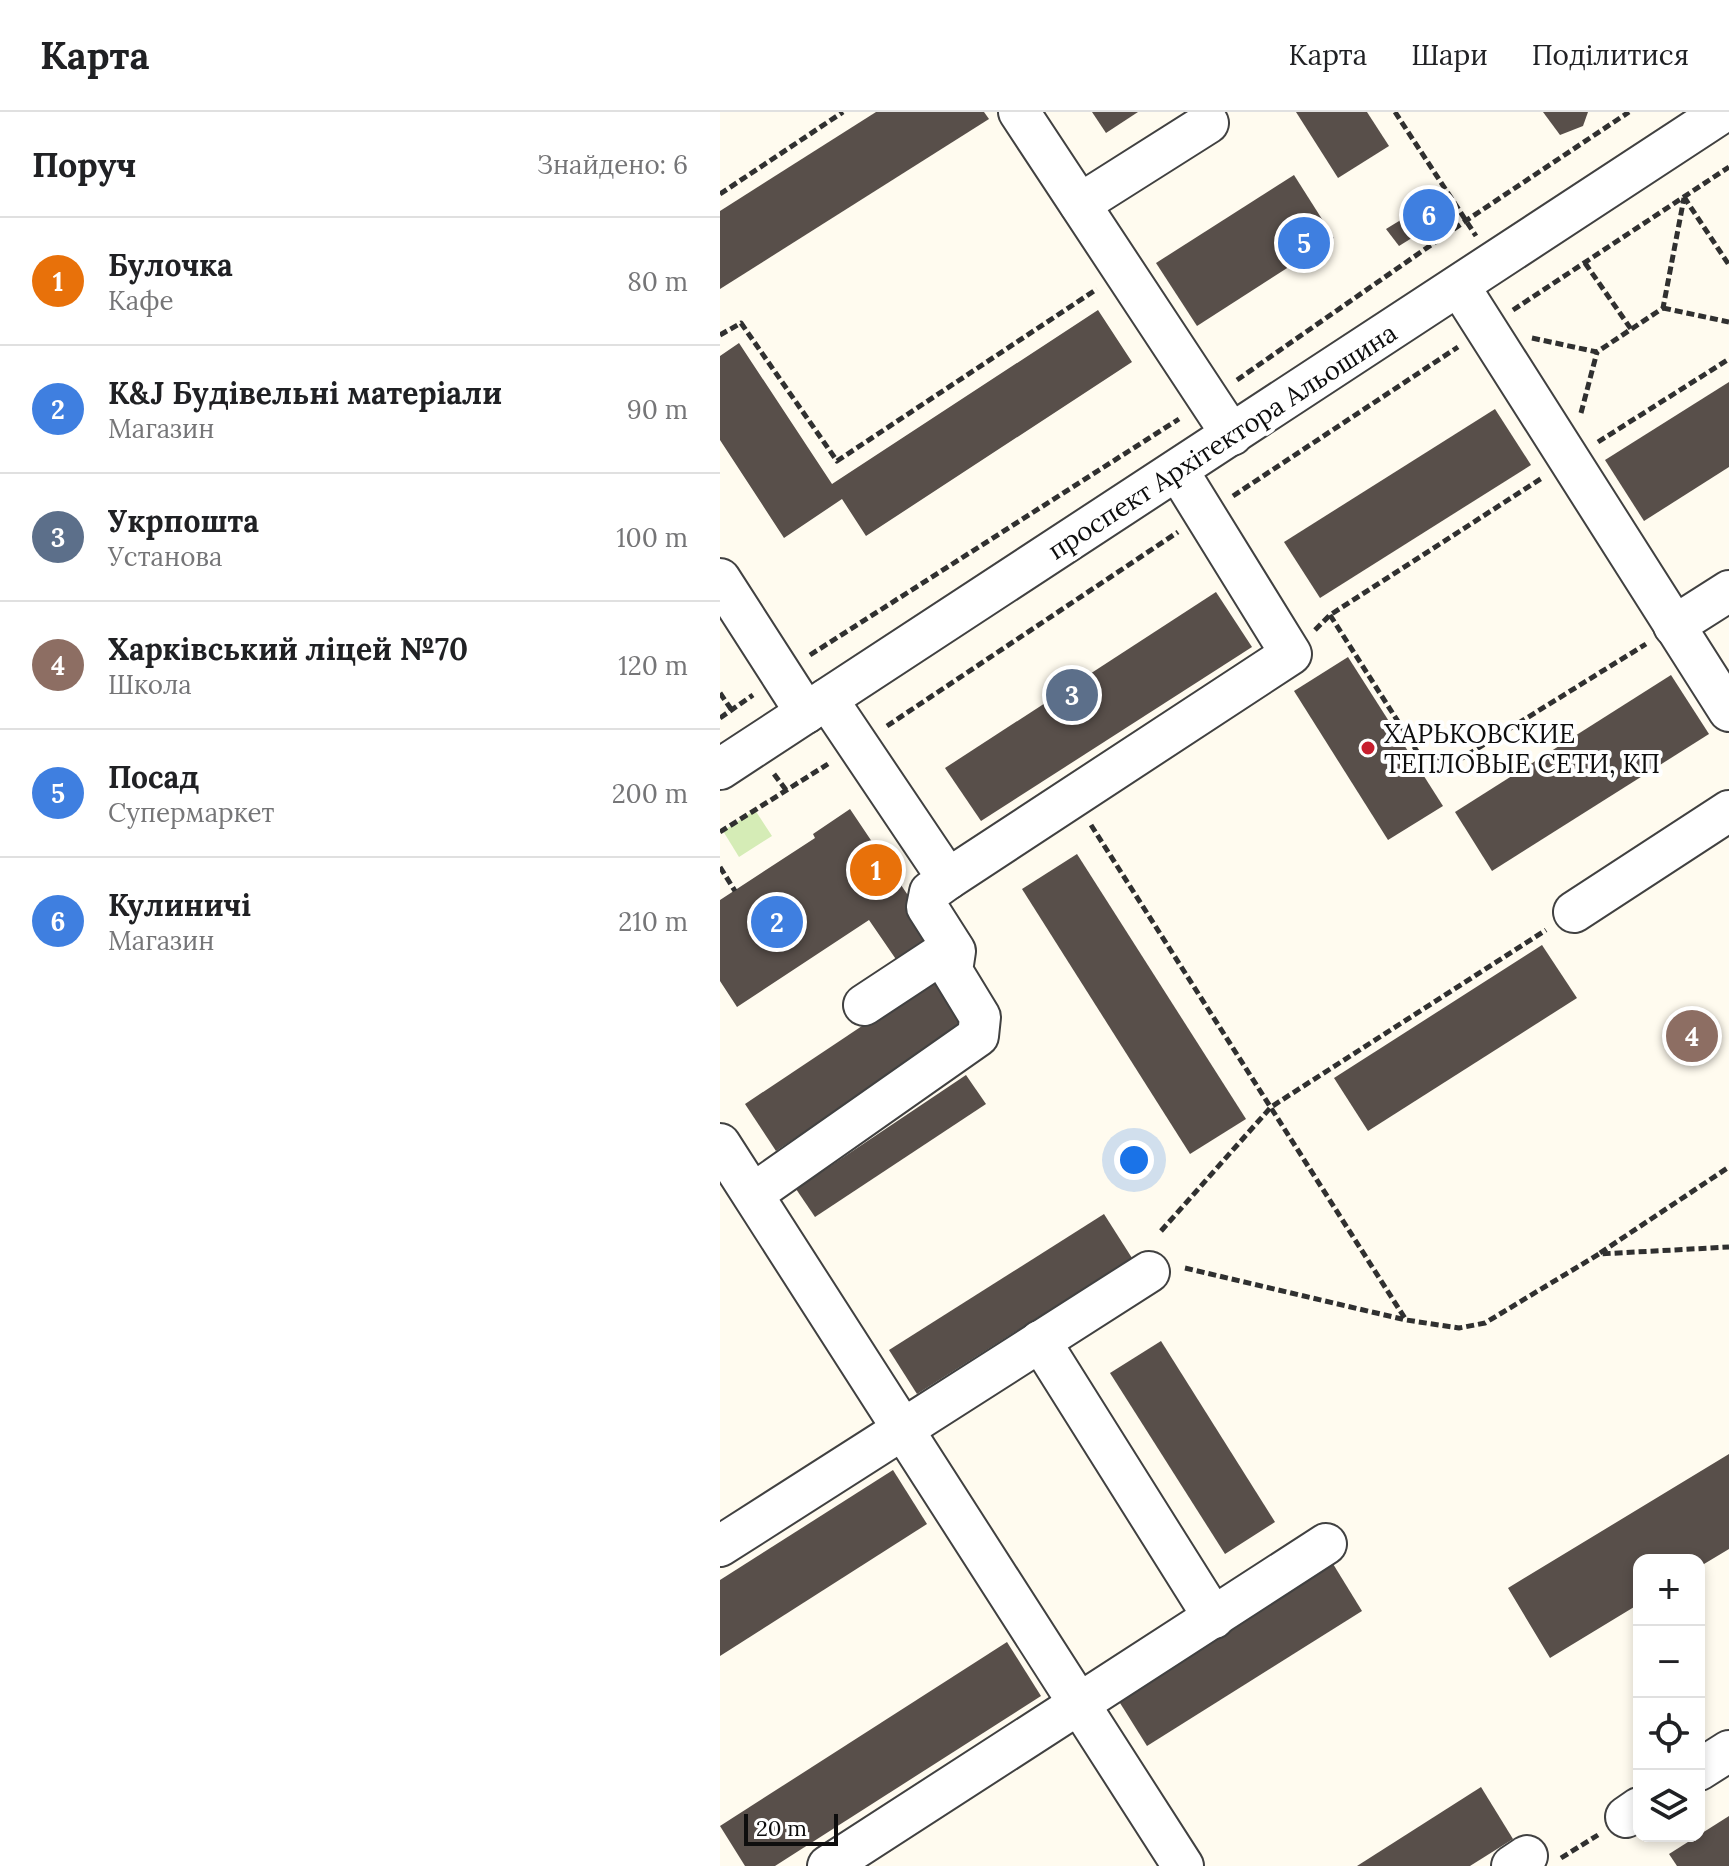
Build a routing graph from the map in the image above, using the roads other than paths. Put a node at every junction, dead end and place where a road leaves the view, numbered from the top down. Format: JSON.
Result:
{"nodes":[{"id":1,"x":1019,"y":112,"type":"edge"},
{"id":2,"x":1723,"y":112,"type":"edge"},
{"id":3,"x":1208,"y":123,"type":"dead end"},
{"id":4,"x":1080,"y":204,"type":"junction"},
{"id":5,"x":1459,"y":286,"type":"junction"},
{"id":6,"x":1232,"y":435,"type":"junction"},
{"id":7,"x":1178,"y":471,"type":"junction"},
{"id":8,"x":720,"y":579,"type":"edge"},
{"id":9,"x":1729,"y":591,"type":"edge"},
{"id":10,"x":1674,"y":626,"type":"junction"},
{"id":11,"x":817,"y":706,"type":"junction"},
{"id":12,"x":1729,"y":711,"type":"edge"},
{"id":13,"x":720,"y":769,"type":"edge"},
{"id":14,"x":1729,"y":811,"type":"edge"},
{"id":15,"x":948,"y":879,"type":"junction"},
{"id":16,"x":1574,"y":912,"type":"road end"},
{"id":17,"x":952,"y":947,"type":"junction"},
{"id":18,"x":864,"y":1005,"type":"dead end"},
{"id":19,"x":720,"y":1144,"type":"edge"},
{"id":20,"x":753,"y":1194,"type":"junction"},
{"id":21,"x":1167,"y":1270,"type":"road end"},
{"id":22,"x":1040,"y":1341,"type":"junction"},
{"id":23,"x":904,"y":1427,"type":"junction"},
{"id":24,"x":1326,"y":1544,"type":"dead end"},
{"id":25,"x":720,"y":1546,"type":"edge"},
{"id":26,"x":1214,"y":1618,"type":"junction"},
{"id":27,"x":1079,"y":1704,"type":"junction"},
{"id":28,"x":1729,"y":1751,"type":"edge"},
{"id":29,"x":1705,"y":1766,"type":"edge"},
{"id":30,"x":836,"y":1864,"type":"edge"},
{"id":31,"x":1183,"y":1866,"type":"edge"}],
"edges":[{"from":1,"to":4,"type":"street"},
{"from":2,"to":5,"type":"street","name":"проспект Архітектора Альошина"},
{"from":3,"to":4,"type":"street"},
{"from":4,"to":6,"type":"street"},
{"from":5,"to":6,"type":"street","name":"проспект Архітектора Альошина"},
{"from":5,"to":10,"type":"street"},
{"from":6,"to":7,"type":"street","name":"проспект Архітектора Альошина"},
{"from":7,"to":11,"type":"street","name":"проспект Архітектора Альошина"},
{"from":7,"to":15,"type":"street"},
{"from":8,"to":11,"type":"street"},
{"from":9,"to":10,"type":"street"},
{"from":10,"to":12,"type":"street"},
{"from":11,"to":13,"type":"street","name":"проспект Архітектора Альошина"},
{"from":11,"to":15,"type":"street"},
{"from":14,"to":16,"type":"street"},
{"from":15,"to":17,"type":"street"},
{"from":17,"to":18,"type":"street"},
{"from":17,"to":20,"type":"street"},
{"from":19,"to":20,"type":"street"},
{"from":20,"to":23,"type":"street"},
{"from":21,"to":22,"type":"street"},
{"from":22,"to":23,"type":"street"},
{"from":22,"to":26,"type":"street"},
{"from":23,"to":25,"type":"street"},
{"from":23,"to":27,"type":"street"},
{"from":24,"to":26,"type":"street"},
{"from":26,"to":27,"type":"street"},
{"from":27,"to":30,"type":"street"},
{"from":27,"to":31,"type":"street"},
{"from":28,"to":29,"type":"street"}]}
